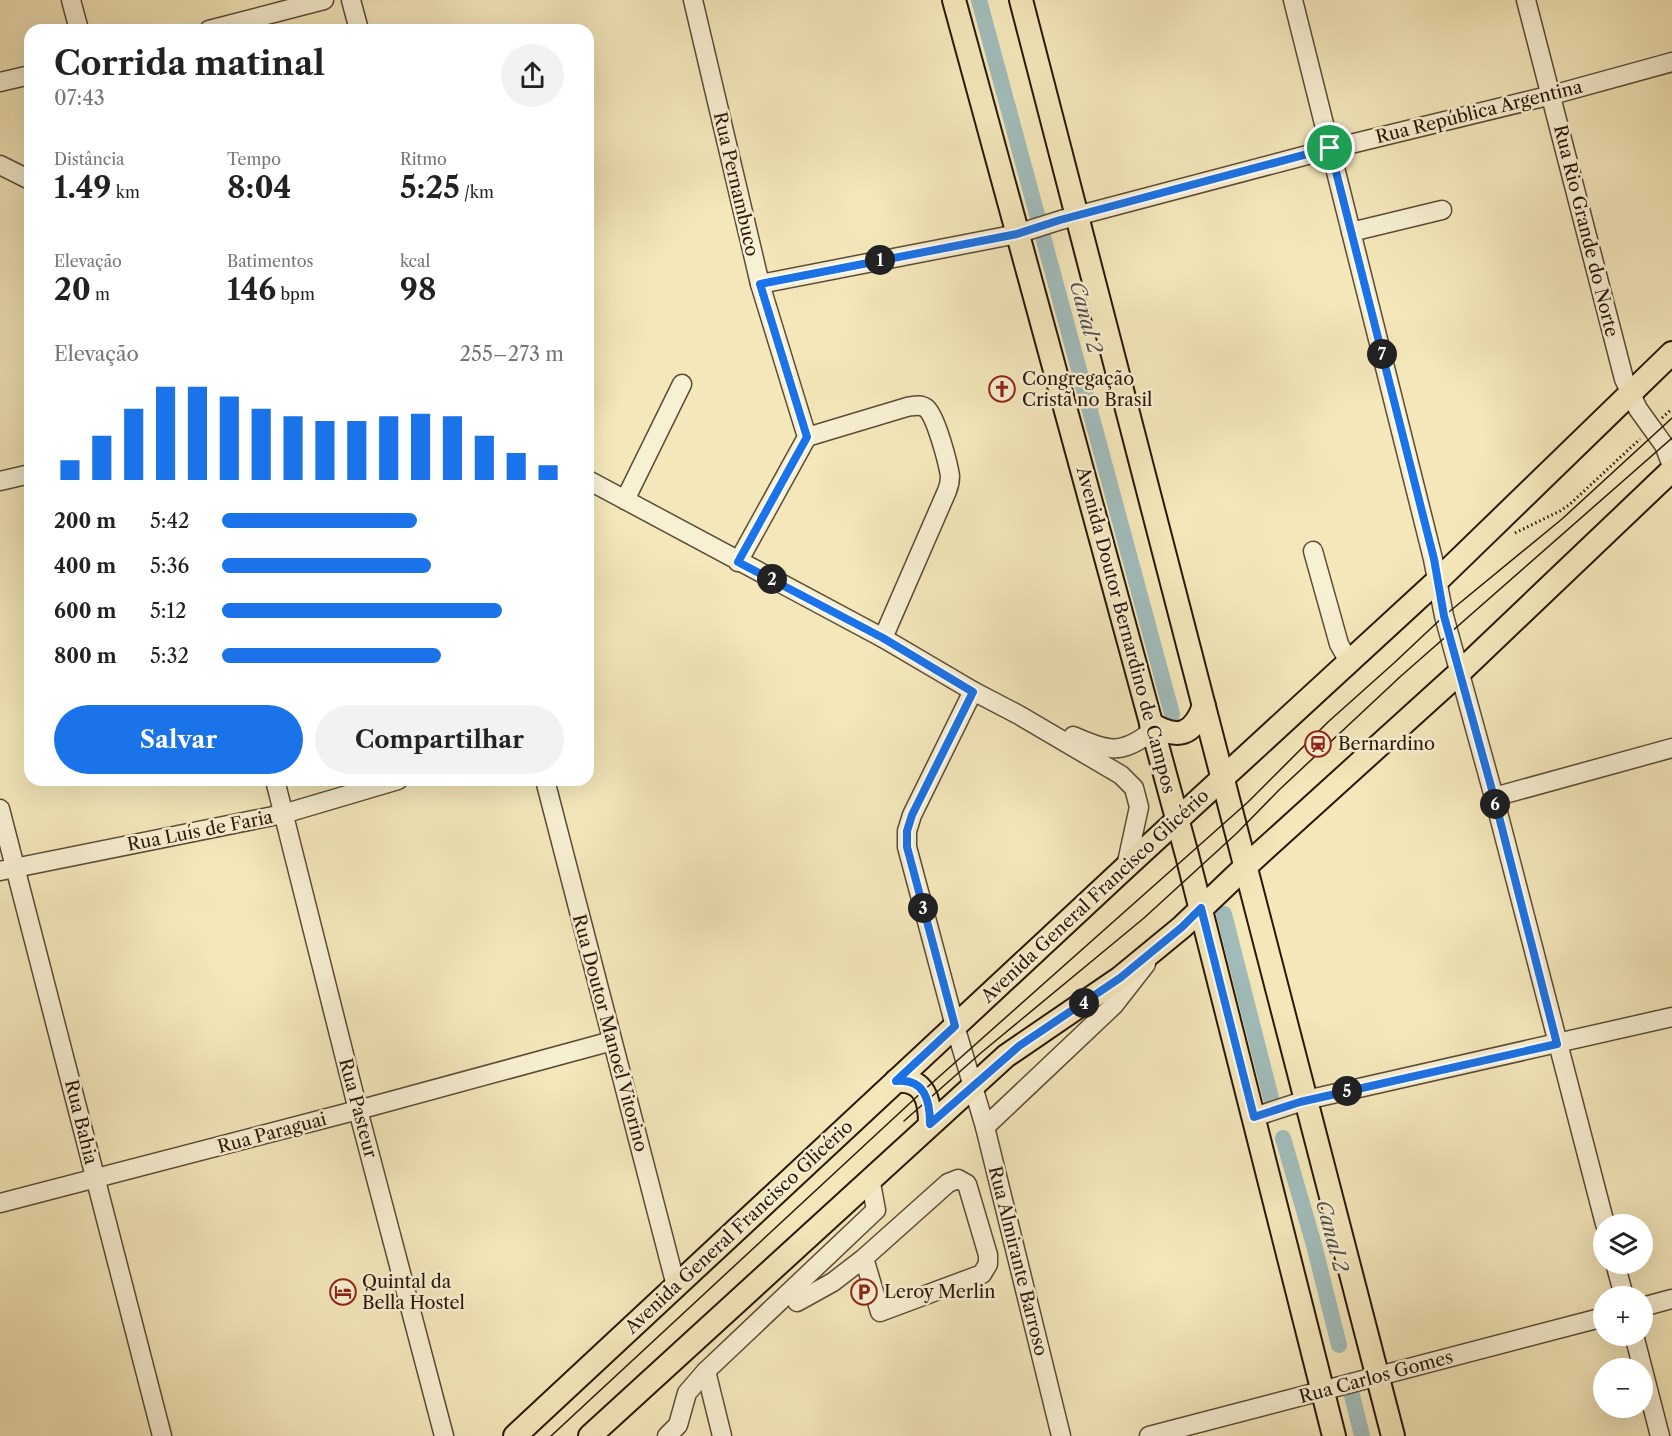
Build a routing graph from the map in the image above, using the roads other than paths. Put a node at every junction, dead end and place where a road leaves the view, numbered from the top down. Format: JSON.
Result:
{"nodes":[{"id":1,"x":71,"y":0,"type":"edge"},
{"id":2,"x":324,"y":0,"type":"edge"},
{"id":3,"x":351,"y":0,"type":"edge"},
{"id":4,"x":693,"y":0,"type":"edge"},
{"id":5,"x":954,"y":0,"type":"edge"},
{"id":6,"x":1021,"y":0,"type":"edge"},
{"id":7,"x":1293,"y":0,"type":"edge"},
{"id":8,"x":1526,"y":0,"type":"edge"},
{"id":9,"x":77,"y":24,"type":"edge"},
{"id":10,"x":232,"y":24,"type":"edge"},
{"id":11,"x":357,"y":24,"type":"edge"},
{"id":12,"x":1672,"y":62,"type":"edge"},
{"id":13,"x":24,"y":76,"type":"edge"},
{"id":14,"x":0,"y":82,"type":"edge"},
{"id":15,"x":1552,"y":94,"type":"junction"},
{"id":16,"x":1330,"y":148,"type":"junction"},
{"id":17,"x":0,"y":165,"type":"edge"},
{"id":18,"x":24,"y":177,"type":"edge"},
{"id":19,"x":1442,"y":210,"type":"dead end"},
{"id":20,"x":1068,"y":218,"type":"junction"},
{"id":21,"x":1024,"y":231,"type":"junction"},
{"id":22,"x":1351,"y":232,"type":"junction"},
{"id":23,"x":760,"y":284,"type":"junction"},
{"id":24,"x":1672,"y":353,"type":"edge"},
{"id":25,"x":681,"y":384,"type":"dead end"},
{"id":26,"x":1629,"y":393,"type":"junction"},
{"id":27,"x":807,"y":437,"type":"junction"},
{"id":28,"x":1672,"y":468,"type":"edge"},
{"id":29,"x":24,"y":476,"type":"edge"},
{"id":30,"x":0,"y":482,"type":"edge"},
{"id":31,"x":594,"y":483,"type":"edge"},
{"id":32,"x":625,"y":500,"type":"junction"},
{"id":33,"x":1313,"y":551,"type":"dead end"},
{"id":34,"x":738,"y":562,"type":"junction"},
{"id":35,"x":1438,"y":580,"type":"junction"},
{"id":36,"x":883,"y":638,"type":"junction"},
{"id":37,"x":1349,"y":662,"type":"junction"},
{"id":38,"x":1459,"y":673,"type":"junction"},
{"id":39,"x":973,"y":692,"type":"junction"},
{"id":40,"x":1204,"y":706,"type":"junction"},
{"id":41,"x":1019,"y":715,"type":"junction"},
{"id":42,"x":1152,"y":727,"type":"junction"},
{"id":43,"x":1672,"y":748,"type":"edge"},
{"id":44,"x":1222,"y":778,"type":"junction"},
{"id":45,"x":276,"y":786,"type":"edge"},
{"id":46,"x":378,"y":786,"type":"edge"},
{"id":47,"x":547,"y":786,"type":"edge"},
{"id":48,"x":1494,"y":797,"type":"junction"},
{"id":49,"x":0,"y":809,"type":"edge"},
{"id":50,"x":283,"y":814,"type":"junction"},
{"id":51,"x":1178,"y":820,"type":"junction"},
{"id":52,"x":1246,"y":866,"type":"junction"},
{"id":53,"x":1126,"y":867,"type":"junction"},
{"id":54,"x":8,"y":869,"type":"edge"},
{"id":55,"x":1201,"y":908,"type":"junction"},
{"id":56,"x":1159,"y":947,"type":"junction"},
{"id":57,"x":1672,"y":1017,"type":"edge"},
{"id":58,"x":955,"y":1026,"type":"junction"},
{"id":59,"x":612,"y":1041,"type":"junction"},
{"id":60,"x":1557,"y":1044,"type":"junction"},
{"id":61,"x":896,"y":1081,"type":"junction"},
{"id":62,"x":972,"y":1086,"type":"junction"},
{"id":63,"x":1306,"y":1101,"type":"junction"},
{"id":64,"x":358,"y":1110,"type":"junction"},
{"id":65,"x":1254,"y":1117,"type":"junction"},
{"id":66,"x":930,"y":1124,"type":"junction"},
{"id":67,"x":984,"y":1126,"type":"junction"},
{"id":68,"x":96,"y":1178,"type":"junction"},
{"id":69,"x":870,"y":1178,"type":"junction"},
{"id":70,"x":0,"y":1203,"type":"edge"},
{"id":71,"x":1602,"y":1214,"type":"edge"},
{"id":72,"x":864,"y":1258,"type":"junction"},
{"id":73,"x":676,"y":1286,"type":"junction"},
{"id":74,"x":1672,"y":1299,"type":"edge"},
{"id":75,"x":797,"y":1302,"type":"dead end"},
{"id":76,"x":1653,"y":1304,"type":"edge"},
{"id":77,"x":1593,"y":1320,"type":"edge"},
{"id":78,"x":1637,"y":1346,"type":"edge"},
{"id":79,"x":706,"y":1371,"type":"junction"},
{"id":80,"x":1377,"y":1377,"type":"junction"},
{"id":81,"x":1322,"y":1392,"type":"junction"},
{"id":82,"x":162,"y":1436,"type":"edge"},
{"id":83,"x":444,"y":1436,"type":"edge"},
{"id":84,"x":515,"y":1436,"type":"edge"},
{"id":85,"x":590,"y":1436,"type":"edge"},
{"id":86,"x":667,"y":1436,"type":"edge"},
{"id":87,"x":723,"y":1436,"type":"edge"},
{"id":88,"x":1061,"y":1436,"type":"edge"},
{"id":89,"x":1149,"y":1436,"type":"edge"},
{"id":90,"x":1334,"y":1436,"type":"edge"},
{"id":91,"x":1393,"y":1436,"type":"edge"},
{"id":92,"x":1660,"y":1436,"type":"edge"}],
"edges":[{"from":1,"to":9,"type":"street"},
{"from":2,"to":10,"type":"street"},
{"from":3,"to":11,"type":"street"},
{"from":4,"to":23,"type":"street","name":"Rua Pernambuco"},
{"from":5,"to":21,"type":"main road","name":"Avenida Doutor Bernardino de Campos"},
{"from":6,"to":20,"type":"main road"},
{"from":7,"to":16,"type":"street"},
{"from":8,"to":15,"type":"street","name":"Rua Rio Grande do Norte"},
{"from":12,"to":15,"type":"street","name":"Rua República Argentina"},
{"from":13,"to":14,"type":"street"},
{"from":15,"to":16,"type":"street","name":"Rua República Argentina"},
{"from":15,"to":26,"type":"street","name":"Rua Rio Grande do Norte"},
{"from":16,"to":20,"type":"street","name":"Rua República Argentina"},
{"from":16,"to":22,"type":"street"},
{"from":17,"to":18,"type":"street"},
{"from":19,"to":22,"type":"street"},
{"from":20,"to":21,"type":"street","name":"Rua República Argentina"},
{"from":20,"to":40,"type":"main road"},
{"from":21,"to":23,"type":"street","name":"Rua República Argentina"},
{"from":21,"to":42,"type":"main road","name":"Avenida Doutor Bernardino de Campos"},
{"from":22,"to":35,"type":"street"},
{"from":23,"to":27,"type":"street","name":"Rua Pernambuco"},
{"from":24,"to":26,"type":"main road","name":"Avenida General Francisco Glicério"},
{"from":25,"to":32,"type":"street"},
{"from":26,"to":28,"type":"street","name":"Rua Rio Grande do Norte"},
{"from":26,"to":35,"type":"main road","name":"Avenida General Francisco Glicério"},
{"from":27,"to":34,"type":"street"},
{"from":27,"to":36,"type":"street"},
{"from":28,"to":38,"type":"main road"},
{"from":29,"to":30,"type":"street"},
{"from":31,"to":32,"type":"street"},
{"from":32,"to":34,"type":"street"},
{"from":33,"to":37,"type":"street"},
{"from":34,"to":36,"type":"street"},
{"from":35,"to":37,"type":"main road","name":"Avenida General Francisco Glicério"},
{"from":35,"to":38,"type":"street"},
{"from":36,"to":39,"type":"street"},
{"from":37,"to":44,"type":"main road","name":"Avenida General Francisco Glicério"},
{"from":38,"to":48,"type":"street"},
{"from":38,"to":52,"type":"main road"},
{"from":39,"to":41,"type":"street"},
{"from":39,"to":58,"type":"street","name":"Rua Almirante Barroso"},
{"from":40,"to":42,"type":"main road"},
{"from":40,"to":44,"type":"main road"},
{"from":41,"to":42,"type":"street"},
{"from":41,"to":53,"type":"street"},
{"from":42,"to":51,"type":"main road","name":"Avenida Doutor Bernardino de Campos"},
{"from":43,"to":48,"type":"street"},
{"from":44,"to":51,"type":"main road","name":"Avenida General Francisco Glicério"},
{"from":44,"to":52,"type":"main road"},
{"from":45,"to":50,"type":"street","name":"Rua Pasteur"},
{"from":46,"to":50,"type":"street","name":"Rua Luís de Faria"},
{"from":47,"to":59,"type":"street","name":"Rua Doutor Manoel Vitorino"},
{"from":48,"to":60,"type":"street"},
{"from":49,"to":54,"type":"street","name":"Rua Bahia"},
{"from":50,"to":54,"type":"street","name":"Rua Luís de Faria"},
{"from":50,"to":64,"type":"street","name":"Rua Pasteur"},
{"from":51,"to":53,"type":"main road","name":"Avenida General Francisco Glicério"},
{"from":51,"to":55,"type":"main road","name":"Avenida Doutor Bernardino de Campos"},
{"from":52,"to":55,"type":"main road"},
{"from":52,"to":63,"type":"main road"},
{"from":53,"to":58,"type":"main road","name":"Avenida General Francisco Glicério"},
{"from":54,"to":68,"type":"street","name":"Rua Bahia"},
{"from":55,"to":56,"type":"main road"},
{"from":55,"to":65,"type":"main road","name":"Avenida Doutor Bernardino de Campos"},
{"from":56,"to":62,"type":"main road"},
{"from":56,"to":67,"type":"street"},
{"from":57,"to":60,"type":"street"},
{"from":58,"to":61,"type":"main road","name":"Avenida General Francisco Glicério"},
{"from":58,"to":62,"type":"street","name":"Rua Almirante Barroso"},
{"from":59,"to":64,"type":"street","name":"Rua Paraguai"},
{"from":59,"to":73,"type":"street","name":"Rua Doutor Manoel Vitorino"},
{"from":60,"to":63,"type":"street"},
{"from":60,"to":71,"type":"street"},
{"from":61,"to":66,"type":"main road"},
{"from":61,"to":73,"type":"main road","name":"Avenida General Francisco Glicério"},
{"from":62,"to":66,"type":"main road"},
{"from":62,"to":67,"type":"street","name":"Rua Almirante Barroso"},
{"from":63,"to":65,"type":"street"},
{"from":63,"to":80,"type":"main road"},
{"from":64,"to":68,"type":"street","name":"Rua Paraguai"},
{"from":64,"to":83,"type":"street","name":"Rua Pasteur"},
{"from":65,"to":81,"type":"main road","name":"Avenida Doutor Bernardino de Campos"},
{"from":66,"to":69,"type":"main road"},
{"from":67,"to":88,"type":"street","name":"Rua Almirante Barroso"},
{"from":68,"to":70,"type":"street","name":"Rua Paraguai"},
{"from":68,"to":82,"type":"street","name":"Rua Bahia"},
{"from":69,"to":79,"type":"street"},
{"from":69,"to":85,"type":"main road"},
{"from":72,"to":72,"type":"street"},
{"from":72,"to":75,"type":"street"},
{"from":73,"to":84,"type":"main road","name":"Avenida General Francisco Glicério"},
{"from":74,"to":76,"type":"street"},
{"from":77,"to":80,"type":"street","name":"Rua Carlos Gomes"},
{"from":78,"to":92,"type":"street"},
{"from":79,"to":86,"type":"street"},
{"from":79,"to":87,"type":"street"},
{"from":80,"to":81,"type":"street","name":"Rua Carlos Gomes"},
{"from":80,"to":91,"type":"main road"},
{"from":81,"to":89,"type":"street","name":"Rua Carlos Gomes"},
{"from":81,"to":90,"type":"main road","name":"Avenida Doutor Bernardino de Campos"}]}
